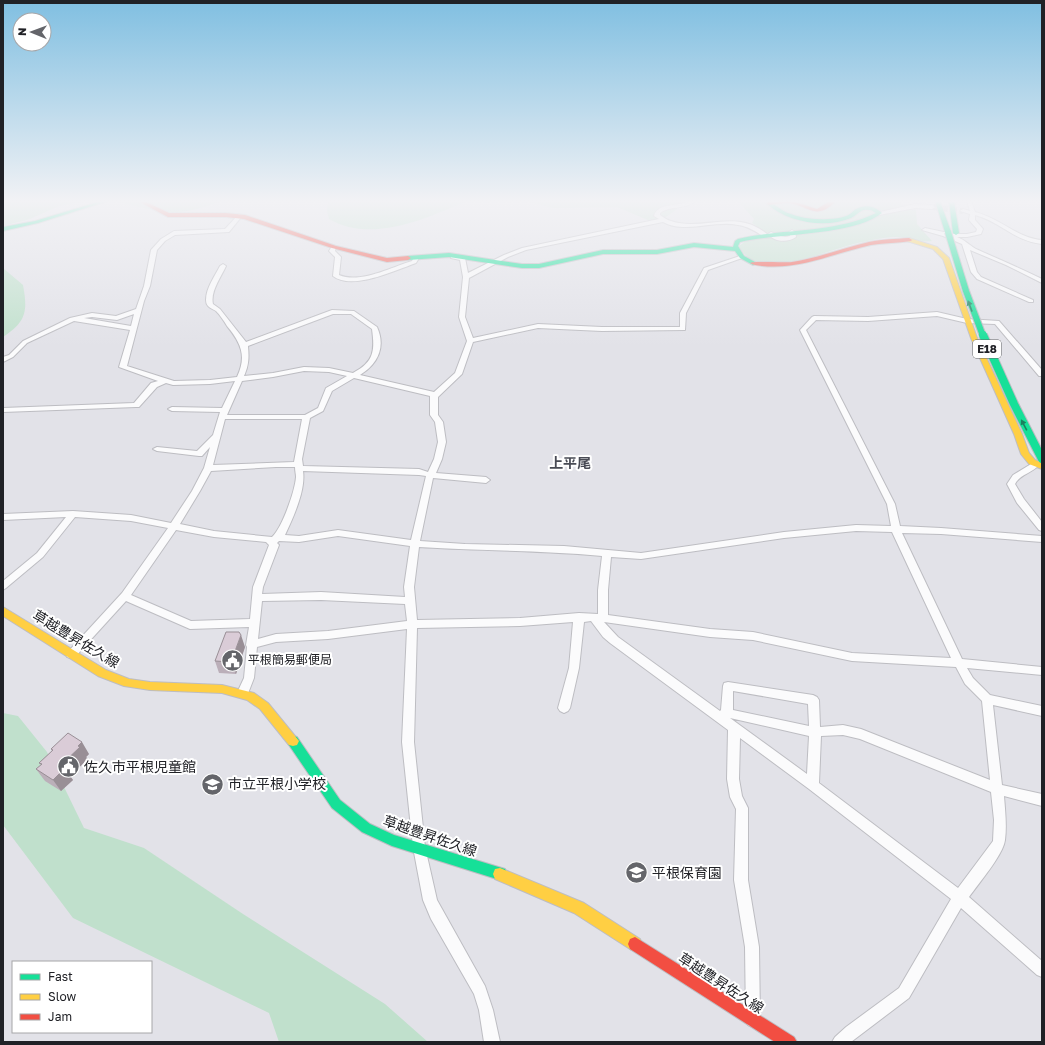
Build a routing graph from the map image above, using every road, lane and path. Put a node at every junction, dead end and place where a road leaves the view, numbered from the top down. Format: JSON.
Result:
{"nodes":[{"id":1,"x":736,"y":249,"type":"edge"},
{"id":2,"x":155,"y":250,"type":"edge"},
{"id":3,"x":332,"y":250,"type":"edge"},
{"id":4,"x":342,"y":250,"type":"edge"},
{"id":5,"x":524,"y":250,"type":"edge"},
{"id":6,"x":668,"y":250,"type":"edge"},
{"id":7,"x":842,"y":250,"type":"edge"},
{"id":8,"x":938,"y":250,"type":"edge"},
{"id":9,"x":953,"y":250,"type":"edge"},
{"id":10,"x":956,"y":250,"type":"edge"},
{"id":11,"x":967,"y":250,"type":"edge"},
{"id":12,"x":974,"y":250,"type":"edge"},
{"id":13,"x":449,"y":255,"type":"junction"},
{"id":14,"x":742,"y":257,"type":"junction"},
{"id":15,"x":416,"y":258,"type":"junction"},
{"id":16,"x":496,"y":262,"type":"junction"},
{"id":17,"x":223,"y":266,"type":"dead end"},
{"id":18,"x":466,"y":276,"type":"junction"},
{"id":19,"x":1042,"y":280,"type":"edge"},
{"id":20,"x":1031,"y":301,"type":"dead end"},
{"id":21,"x":139,"y":310,"type":"junction"},
{"id":22,"x":75,"y":319,"type":"junction"},
{"id":23,"x":967,"y":320,"type":"junction"},
{"id":24,"x":134,"y":329,"type":"junction"},
{"id":25,"x":470,"y":341,"type":"junction"},
{"id":26,"x":244,"y":345,"type":"junction"},
{"id":27,"x":3,"y":360,"type":"edge"},
{"id":28,"x":1042,"y":374,"type":"edge"},
{"id":29,"x":356,"y":375,"type":"junction"},
{"id":30,"x":240,"y":378,"type":"junction"},
{"id":31,"x":164,"y":381,"type":"junction"},
{"id":32,"x":435,"y":395,"type":"junction"},
{"id":33,"x":172,"y":409,"type":"dead end"},
{"id":34,"x":3,"y":410,"type":"edge"},
{"id":35,"x":223,"y":414,"type":"junction"},
{"id":36,"x":306,"y":417,"type":"junction"},
{"id":37,"x":1035,"y":424,"type":"dead end"},
{"id":38,"x":215,"y":437,"type":"junction"},
{"id":39,"x":157,"y":449,"type":"dead end"},
{"id":40,"x":1040,"y":463,"type":"edge"},
{"id":41,"x":300,"y":467,"type":"junction"},
{"id":42,"x":208,"y":468,"type":"junction"},
{"id":43,"x":431,"y":475,"type":"junction"},
{"id":44,"x":486,"y":480,"type":"dead end"},
{"id":45,"x":73,"y":514,"type":"junction"},
{"id":46,"x":3,"y":517,"type":"edge"},
{"id":47,"x":174,"y":526,"type":"junction"},
{"id":48,"x":1042,"y":528,"type":"edge"},
{"id":49,"x":896,"y":530,"type":"junction"},
{"id":50,"x":1042,"y":539,"type":"edge"},
{"id":51,"x":276,"y":540,"type":"junction"},
{"id":52,"x":416,"y":544,"type":"junction"},
{"id":53,"x":607,"y":554,"type":"junction"},
{"id":54,"x":3,"y":586,"type":"edge"},
{"id":55,"x":125,"y":596,"type":"junction"},
{"id":56,"x":256,"y":598,"type":"junction"},
{"id":57,"x":410,"y":601,"type":"junction"},
{"id":58,"x":3,"y":611,"type":"edge"},
{"id":59,"x":579,"y":617,"type":"junction"},
{"id":60,"x":599,"y":617,"type":"junction"},
{"id":61,"x":253,"y":623,"type":"junction"},
{"id":62,"x":412,"y":624,"type":"junction"},
{"id":63,"x":251,"y":644,"type":"junction"},
{"id":64,"x":71,"y":654,"type":"junction"},
{"id":65,"x":959,"y":663,"type":"junction"},
{"id":66,"x":1042,"y":671,"type":"edge"},
{"id":67,"x":243,"y":693,"type":"junction"},
{"id":68,"x":987,"y":699,"type":"junction"},
{"id":69,"x":564,"y":708,"type":"dead end"},
{"id":70,"x":1042,"y":711,"type":"edge"},
{"id":71,"x":723,"y":715,"type":"junction"},
{"id":72,"x":734,"y":729,"type":"junction"},
{"id":73,"x":815,"y":732,"type":"junction"},
{"id":74,"x":813,"y":785,"type":"junction"},
{"id":75,"x":997,"y":788,"type":"junction"},
{"id":76,"x":1042,"y":800,"type":"edge"},
{"id":77,"x":419,"y":847,"type":"junction"},
{"id":78,"x":960,"y":898,"type":"junction"},
{"id":79,"x":1042,"y":970,"type":"edge"},
{"id":80,"x":754,"y":1021,"type":"junction"},
{"id":81,"x":492,"y":1042,"type":"edge"},
{"id":82,"x":789,"y":1042,"type":"edge"},
{"id":83,"x":840,"y":1042,"type":"edge"}],
"edges":[{"from":1,"to":14,"type":"main road"},
{"from":2,"to":21,"type":"street"},
{"from":3,"to":15,"type":"street"},
{"from":4,"to":15,"type":"main road"},
{"from":5,"to":16,"type":"street"},
{"from":6,"to":16,"type":"main road"},
{"from":7,"to":14,"type":"main road"},
{"from":8,"to":23,"type":"main road"},
{"from":40,"to":9,"type":"main road","number":"E18","one_way":true,"bridge":true},
{"from":10,"to":37,"type":"main road","number":"E18"},
{"from":11,"to":20,"type":"street"},
{"from":12,"to":19,"type":"street"},
{"from":13,"to":15,"type":"main road"},
{"from":13,"to":16,"type":"main road"},
{"from":13,"to":18,"type":"street"},
{"from":14,"to":25,"type":"street"},
{"from":16,"to":18,"type":"street"},
{"from":17,"to":26,"type":"street"},
{"from":18,"to":25,"type":"street"},
{"from":21,"to":22,"type":"street"},
{"from":21,"to":24,"type":"street"},
{"from":22,"to":24,"type":"street"},
{"from":22,"to":27,"type":"street"},
{"from":23,"to":28,"type":"street"},
{"from":23,"to":40,"type":"main road"},
{"from":23,"to":49,"type":"street"},
{"from":24,"to":31,"type":"street"},
{"from":25,"to":32,"type":"street"},
{"from":26,"to":29,"type":"street"},
{"from":26,"to":30,"type":"street"},
{"from":29,"to":30,"type":"street"},
{"from":29,"to":32,"type":"street"},
{"from":29,"to":36,"type":"street"},
{"from":30,"to":31,"type":"street"},
{"from":30,"to":35,"type":"street"},
{"from":31,"to":34,"type":"street"},
{"from":32,"to":43,"type":"street"},
{"from":33,"to":35,"type":"street"},
{"from":35,"to":36,"type":"street"},
{"from":35,"to":38,"type":"street"},
{"from":36,"to":41,"type":"street"},
{"from":38,"to":39,"type":"street"},
{"from":38,"to":42,"type":"street"},
{"from":40,"to":48,"type":"street"},
{"from":41,"to":42,"type":"street"},
{"from":41,"to":43,"type":"street"},
{"from":41,"to":51,"type":"street"},
{"from":42,"to":47,"type":"street"},
{"from":43,"to":44,"type":"street"},
{"from":43,"to":52,"type":"street"},
{"from":45,"to":46,"type":"street"},
{"from":45,"to":47,"type":"street"},
{"from":45,"to":54,"type":"street"},
{"from":47,"to":51,"type":"street"},
{"from":47,"to":55,"type":"street"},
{"from":49,"to":50,"type":"street"},
{"from":49,"to":53,"type":"street"},
{"from":49,"to":65,"type":"street"},
{"from":51,"to":52,"type":"street"},
{"from":51,"to":56,"type":"street"},
{"from":52,"to":53,"type":"street"},
{"from":52,"to":57,"type":"street"},
{"from":53,"to":60,"type":"street"},
{"from":55,"to":61,"type":"street"},
{"from":55,"to":64,"type":"street"},
{"from":56,"to":57,"type":"street"},
{"from":56,"to":61,"type":"street"},
{"from":57,"to":62,"type":"street"},
{"from":58,"to":64,"type":"main road","name":"草越豊昇佐久線"},
{"from":59,"to":60,"type":"street"},
{"from":59,"to":62,"type":"street"},
{"from":59,"to":69,"type":"street"},
{"from":60,"to":65,"type":"street"},
{"from":60,"to":71,"type":"street"},
{"from":61,"to":63,"type":"street"},
{"from":62,"to":63,"type":"street"},
{"from":62,"to":77,"type":"street"},
{"from":63,"to":67,"type":"street"},
{"from":64,"to":67,"type":"main road","name":"草越豊昇佐久線"},
{"from":65,"to":66,"type":"street"},
{"from":65,"to":68,"type":"street"},
{"from":67,"to":77,"type":"main road","name":"草越豊昇佐久線"},
{"from":68,"to":70,"type":"street"},
{"from":68,"to":75,"type":"street"},
{"from":71,"to":72,"type":"street"},
{"from":71,"to":73,"type":"street"},
{"from":71,"to":73,"type":"street"},
{"from":72,"to":74,"type":"street"},
{"from":72,"to":80,"type":"street"},
{"from":73,"to":74,"type":"street"},
{"from":73,"to":75,"type":"street"},
{"from":74,"to":78,"type":"street"},
{"from":75,"to":76,"type":"street"},
{"from":75,"to":78,"type":"street"},
{"from":77,"to":80,"type":"main road","name":"草越豊昇佐久線"},
{"from":77,"to":81,"type":"street"},
{"from":78,"to":79,"type":"street"},
{"from":78,"to":83,"type":"street"},
{"from":80,"to":82,"type":"main road","name":"草越豊昇佐久線"}]}
